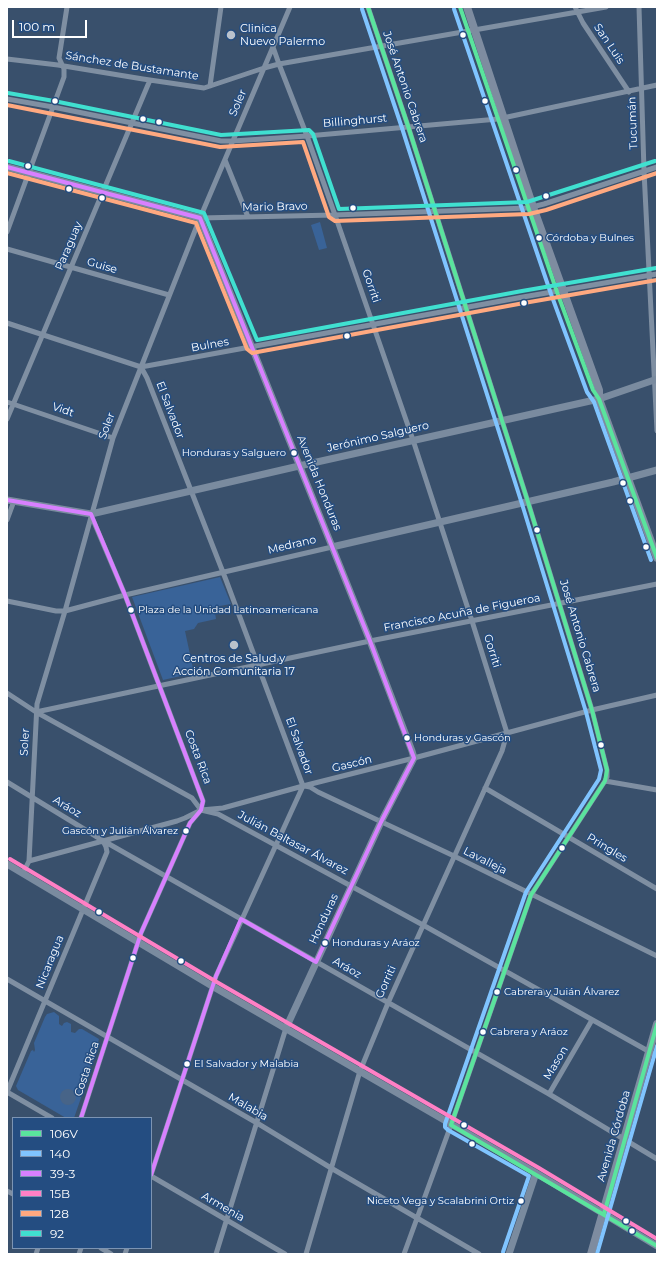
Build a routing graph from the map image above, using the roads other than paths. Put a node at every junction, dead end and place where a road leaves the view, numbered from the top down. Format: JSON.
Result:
{"nodes":[{"id":1,"x":67,"y":7,"type":"edge"},
{"id":2,"x":221,"y":7,"type":"edge"},
{"id":3,"x":290,"y":7,"type":"edge"},
{"id":4,"x":368,"y":7,"type":"edge"},
{"id":5,"x":467,"y":7,"type":"edge"},
{"id":6,"x":606,"y":7,"type":"edge"},
{"id":7,"x":639,"y":7,"type":"edge"},
{"id":8,"x":576,"y":10,"type":"edge"},
{"id":9,"x":474,"y":30,"type":"junction"},
{"id":10,"x":380,"y":46,"type":"junction"},
{"id":11,"x":273,"y":47,"type":"junction"},
{"id":12,"x":7,"y":59,"type":"edge"},
{"id":13,"x":279,"y":64,"type":"junction"},
{"id":14,"x":62,"y":66,"type":"junction"},
{"id":15,"x":264,"y":68,"type":"junction"},
{"id":16,"x":150,"y":80,"type":"junction"},
{"id":17,"x":657,"y":85,"type":"edge"},
{"id":18,"x":210,"y":86,"type":"junction"},
{"id":19,"x":642,"y":89,"type":"junction"},
{"id":20,"x":629,"y":92,"type":"junction"},
{"id":21,"x":7,"y":100,"type":"edge"},
{"id":22,"x":53,"y":107,"type":"junction"},
{"id":23,"x":504,"y":118,"type":"junction"},
{"id":24,"x":131,"y":124,"type":"junction"},
{"id":25,"x":408,"y":126,"type":"junction"},
{"id":26,"x":307,"y":136,"type":"junction"},
{"id":27,"x":233,"y":141,"type":"junction"},
{"id":28,"x":225,"y":160,"type":"junction"},
{"id":29,"x":7,"y":167,"type":"edge"},
{"id":30,"x":657,"y":167,"type":"edge"},
{"id":31,"x":644,"y":171,"type":"junction"},
{"id":32,"x":29,"y":173,"type":"junction"},
{"id":33,"x":103,"y":192,"type":"junction"},
{"id":34,"x":533,"y":207,"type":"junction"},
{"id":35,"x":434,"y":211,"type":"junction"},
{"id":36,"x":335,"y":215,"type":"junction"},
{"id":37,"x":200,"y":218,"type":"junction"},
{"id":38,"x":248,"y":218,"type":"junction"},
{"id":39,"x":7,"y":232,"type":"edge"},
{"id":40,"x":7,"y":249,"type":"edge"},
{"id":41,"x":71,"y":267,"type":"junction"},
{"id":42,"x":657,"y":274,"type":"edge"},
{"id":43,"x":650,"y":275,"type":"junction"},
{"id":44,"x":563,"y":290,"type":"junction"},
{"id":45,"x":169,"y":296,"type":"junction"},
{"id":46,"x":466,"y":308,"type":"junction"},
{"id":47,"x":7,"y":323,"type":"edge"},
{"id":48,"x":373,"y":325,"type":"junction"},
{"id":49,"x":42,"y":334,"type":"junction"},
{"id":50,"x":253,"y":347,"type":"junction"},
{"id":51,"x":141,"y":367,"type":"junction"},
{"id":52,"x":656,"y":379,"type":"edge"},
{"id":53,"x":600,"y":399,"type":"junction"},
{"id":54,"x":7,"y":402,"type":"edge"},
{"id":55,"x":13,"y":404,"type":"junction"},
{"id":56,"x":7,"y":419,"type":"edge"},
{"id":57,"x":502,"y":420,"type":"junction"},
{"id":58,"x":657,"y":431,"type":"edge"},
{"id":59,"x":113,"y":438,"type":"junction"},
{"id":60,"x":413,"y":440,"type":"junction"},
{"id":61,"x":299,"y":466,"type":"junction"},
{"id":62,"x":657,"y":470,"type":"edge"},
{"id":63,"x":628,"y":477,"type":"junction"},
{"id":64,"x":190,"y":491,"type":"junction"},
{"id":65,"x":10,"y":500,"type":"edge"},
{"id":66,"x":528,"y":502,"type":"junction"},
{"id":67,"x":91,"y":514,"type":"junction"},
{"id":68,"x":7,"y":520,"type":"edge"},
{"id":69,"x":439,"y":522,"type":"junction"},
{"id":70,"x":332,"y":547,"type":"junction"},
{"id":71,"x":657,"y":558,"type":"edge"},
{"id":72,"x":223,"y":572,"type":"junction"},
{"id":73,"x":657,"y":584,"type":"edge"},
{"id":74,"x":125,"y":595,"type":"junction"},
{"id":75,"x":7,"y":601,"type":"edge"},
{"id":76,"x":559,"y":603,"type":"junction"},
{"id":77,"x":65,"y":611,"type":"junction"},
{"id":78,"x":472,"y":621,"type":"junction"},
{"id":79,"x":370,"y":641,"type":"junction"},
{"id":80,"x":259,"y":666,"type":"junction"},
{"id":81,"x":160,"y":686,"type":"junction"},
{"id":82,"x":7,"y":693,"type":"edge"},
{"id":83,"x":657,"y":695,"type":"edge"},
{"id":84,"x":592,"y":710,"type":"junction"},
{"id":85,"x":36,"y":712,"type":"junction"},
{"id":86,"x":507,"y":733,"type":"junction"},
{"id":87,"x":414,"y":758,"type":"junction"},
{"id":88,"x":605,"y":781,"type":"junction"},
{"id":89,"x":7,"y":782,"type":"edge"},
{"id":90,"x":303,"y":786,"type":"junction"},
{"id":91,"x":485,"y":788,"type":"junction"},
{"id":92,"x":657,"y":790,"type":"edge"},
{"id":93,"x":33,"y":798,"type":"junction"},
{"id":94,"x":201,"y":810,"type":"junction"},
{"id":95,"x":381,"y":822,"type":"junction"},
{"id":96,"x":568,"y":836,"type":"junction"},
{"id":97,"x":102,"y":840,"type":"junction"},
{"id":98,"x":275,"y":845,"type":"junction"},
{"id":99,"x":454,"y":856,"type":"junction"},
{"id":100,"x":30,"y":861,"type":"junction"},
{"id":101,"x":7,"y":864,"type":"edge"},
{"id":102,"x":23,"y":873,"type":"junction"},
{"id":103,"x":166,"y":876,"type":"junction"},
{"id":104,"x":351,"y":886,"type":"junction"},
{"id":105,"x":657,"y":890,"type":"edge"},
{"id":106,"x":531,"y":895,"type":"junction"},
{"id":107,"x":82,"y":909,"type":"junction"},
{"id":108,"x":241,"y":919,"type":"junction"},
{"id":109,"x":423,"y":925,"type":"junction"},
{"id":110,"x":138,"y":941,"type":"junction"},
{"id":111,"x":657,"y":956,"type":"edge"},
{"id":112,"x":316,"y":962,"type":"junction"},
{"id":113,"x":504,"y":971,"type":"junction"},
{"id":114,"x":7,"y":979,"type":"edge"},
{"id":115,"x":212,"y":986,"type":"junction"},
{"id":116,"x":45,"y":1001,"type":"junction"},
{"id":117,"x":388,"y":1003,"type":"junction"},
{"id":118,"x":592,"y":1020,"type":"junction"},
{"id":119,"x":657,"y":1024,"type":"edge"},
{"id":120,"x":286,"y":1028,"type":"junction"},
{"id":121,"x":108,"y":1038,"type":"junction"},
{"id":122,"x":649,"y":1052,"type":"junction"},
{"id":123,"x":476,"y":1053,"type":"junction"},
{"id":124,"x":657,"y":1056,"type":"edge"},
{"id":125,"x":360,"y":1071,"type":"junction"},
{"id":126,"x":181,"y":1080,"type":"junction"},
{"id":127,"x":7,"y":1092,"type":"edge"},
{"id":128,"x":548,"y":1094,"type":"junction"},
{"id":129,"x":50,"y":1117,"type":"edge"},
{"id":130,"x":81,"y":1117,"type":"edge"},
{"id":131,"x":257,"y":1123,"type":"junction"},
{"id":132,"x":451,"y":1125,"type":"junction"},
{"id":133,"x":624,"y":1140,"type":"junction"},
{"id":134,"x":657,"y":1159,"type":"edge"},
{"id":135,"x":331,"y":1168,"type":"junction"},
{"id":136,"x":152,"y":1173,"type":"edge"},
{"id":137,"x":536,"y":1173,"type":"junction"},
{"id":138,"x":152,"y":1177,"type":"edge"},
{"id":139,"x":604,"y":1214,"type":"junction"},
{"id":140,"x":418,"y":1219,"type":"junction"},
{"id":141,"x":227,"y":1221,"type":"junction"},
{"id":142,"x":657,"y":1246,"type":"edge"},
{"id":143,"x":216,"y":1254,"type":"edge"},
{"id":144,"x":285,"y":1254,"type":"edge"},
{"id":145,"x":306,"y":1254,"type":"edge"},
{"id":146,"x":404,"y":1254,"type":"edge"},
{"id":147,"x":479,"y":1254,"type":"edge"},
{"id":148,"x":509,"y":1254,"type":"edge"},
{"id":149,"x":591,"y":1254,"type":"edge"}],
"edges":[{"from":1,"to":14,"type":"street"},
{"from":2,"to":18,"type":"street"},
{"from":3,"to":11,"type":"street","name":"Soler"},
{"from":4,"to":10,"type":"street","name":"José Antonio Cabrera"},
{"from":5,"to":9,"type":"main road"},
{"from":6,"to":8,"type":"street","name":"Sánchez de Bustamante"},
{"from":7,"to":19,"type":"street","name":"Tucumán"},
{"from":8,"to":9,"type":"street","name":"Sánchez de Bustamante"},
{"from":8,"to":20,"type":"street","name":"San Luis"},
{"from":9,"to":10,"type":"street","name":"Sánchez de Bustamante"},
{"from":9,"to":23,"type":"main road"},
{"from":10,"to":13,"type":"street","name":"Sánchez de Bustamante"},
{"from":10,"to":25,"type":"street","name":"José Antonio Cabrera"},
{"from":11,"to":13,"type":"street","name":"Gorriti"},
{"from":11,"to":15,"type":"street","name":"Soler"},
{"from":12,"to":14,"type":"street","name":"Sánchez de Bustamante"},
{"from":13,"to":15,"type":"street","name":"Sánchez de Bustamante"},
{"from":13,"to":26,"type":"street","name":"Gorriti"},
{"from":14,"to":16,"type":"street","name":"Sánchez de Bustamante"},
{"from":14,"to":22,"type":"street"},
{"from":15,"to":18,"type":"street","name":"Sánchez de Bustamante"},
{"from":15,"to":27,"type":"street","name":"Soler"},
{"from":16,"to":18,"type":"street","name":"Sánchez de Bustamante"},
{"from":16,"to":24,"type":"street","name":"Paraguay"},
{"from":17,"to":19,"type":"street","name":"Billinghurst"},
{"from":19,"to":20,"type":"street","name":"Billinghurst"},
{"from":19,"to":31,"type":"street","name":"Tucumán"},
{"from":20,"to":23,"type":"street","name":"Billinghurst"},
{"from":21,"to":22,"type":"street","name":"Billinghurst"},
{"from":22,"to":24,"type":"street","name":"Billinghurst"},
{"from":22,"to":32,"type":"street"},
{"from":23,"to":25,"type":"street","name":"Billinghurst"},
{"from":23,"to":34,"type":"main road"},
{"from":24,"to":27,"type":"street","name":"Billinghurst"},
{"from":24,"to":33,"type":"street","name":"Paraguay"},
{"from":25,"to":26,"type":"street","name":"Billinghurst"},
{"from":25,"to":35,"type":"street","name":"José Antonio Cabrera"},
{"from":26,"to":27,"type":"street","name":"Billinghurst"},
{"from":26,"to":36,"type":"street","name":"Gorriti"},
{"from":27,"to":28,"type":"street","name":"Soler"},
{"from":28,"to":37,"type":"street","name":"Soler"},
{"from":28,"to":38,"type":"street"},
{"from":29,"to":32,"type":"main road"},
{"from":30,"to":31,"type":"street","name":"Mario Bravo"},
{"from":31,"to":34,"type":"street","name":"Mario Bravo"},
{"from":31,"to":43,"type":"street","name":"Tucumán"},
{"from":32,"to":33,"type":"main road"},
{"from":32,"to":39,"type":"street"},
{"from":33,"to":37,"type":"main road"},
{"from":33,"to":41,"type":"street","name":"Paraguay"},
{"from":34,"to":35,"type":"street","name":"Mario Bravo"},
{"from":34,"to":44,"type":"main road"},
{"from":35,"to":36,"type":"street","name":"Mario Bravo"},
{"from":35,"to":46,"type":"street","name":"José Antonio Cabrera"},
{"from":36,"to":38,"type":"street","name":"Mario Bravo"},
{"from":36,"to":48,"type":"street","name":"Gorriti"},
{"from":37,"to":38,"type":"street","name":"Mario Bravo"},
{"from":37,"to":45,"type":"street","name":"Soler"},
{"from":37,"to":50,"type":"main road","name":"Avenida Honduras"},
{"from":40,"to":41,"type":"street","name":"Guise"},
{"from":41,"to":45,"type":"street","name":"Guise"},
{"from":41,"to":49,"type":"street","name":"Paraguay"},
{"from":42,"to":43,"type":"street","name":"Bulnes"},
{"from":43,"to":44,"type":"street","name":"Bulnes"},
{"from":43,"to":52,"type":"street","name":"Tucumán"},
{"from":44,"to":46,"type":"street","name":"Bulnes"},
{"from":44,"to":53,"type":"main road"},
{"from":45,"to":51,"type":"street","name":"Soler"},
{"from":46,"to":48,"type":"street","name":"Bulnes"},
{"from":46,"to":57,"type":"street","name":"José Antonio Cabrera"},
{"from":47,"to":49,"type":"street","name":"Bulnes"},
{"from":48,"to":50,"type":"street","name":"Bulnes"},
{"from":48,"to":60,"type":"street","name":"Gorriti"},
{"from":49,"to":51,"type":"street","name":"Bulnes"},
{"from":49,"to":55,"type":"street","name":"Paraguay"},
{"from":50,"to":51,"type":"street","name":"Bulnes"},
{"from":50,"to":61,"type":"main road","name":"Avenida Honduras"},
{"from":51,"to":59,"type":"street","name":"Soler"},
{"from":51,"to":64,"type":"street","name":"El Salvador"},
{"from":52,"to":53,"type":"main road","name":"Jerónimo Salguero"},
{"from":52,"to":58,"type":"street","name":"Tucumán"},
{"from":53,"to":57,"type":"main road","name":"Jerónimo Salguero"},
{"from":53,"to":63,"type":"main road"},
{"from":54,"to":55,"type":"street","name":"Vidt"},
{"from":55,"to":56,"type":"street","name":"Paraguay"},
{"from":55,"to":59,"type":"street","name":"Vidt"},
{"from":57,"to":60,"type":"main road","name":"Jerónimo Salguero"},
{"from":57,"to":66,"type":"street","name":"José Antonio Cabrera"},
{"from":59,"to":67,"type":"street","name":"Soler"},
{"from":60,"to":61,"type":"main road","name":"Jerónimo Salguero"},
{"from":60,"to":69,"type":"street","name":"Gorriti"},
{"from":61,"to":64,"type":"main road","name":"Jerónimo Salguero"},
{"from":61,"to":70,"type":"main road","name":"Avenida Honduras"},
{"from":62,"to":63,"type":"main road","name":"Medrano"},
{"from":63,"to":66,"type":"main road","name":"Medrano"},
{"from":63,"to":71,"type":"main road"},
{"from":64,"to":67,"type":"main road","name":"Jerónimo Salguero"},
{"from":64,"to":72,"type":"street","name":"El Salvador"},
{"from":65,"to":67,"type":"main road","name":"Jerónimo Salguero"},
{"from":65,"to":68,"type":"street"},
{"from":66,"to":69,"type":"main road","name":"Medrano"},
{"from":66,"to":76,"type":"street","name":"José Antonio Cabrera"},
{"from":67,"to":74,"type":"street","name":"Costa Rica"},
{"from":67,"to":77,"type":"street","name":"Soler"},
{"from":69,"to":70,"type":"main road","name":"Medrano"},
{"from":69,"to":78,"type":"street","name":"Gorriti"},
{"from":70,"to":72,"type":"street","name":"Medrano"},
{"from":70,"to":79,"type":"main road","name":"Avenida Honduras"},
{"from":72,"to":74,"type":"street","name":"Medrano"},
{"from":72,"to":80,"type":"street","name":"El Salvador"},
{"from":73,"to":76,"type":"street","name":"Francisco Acuña de Figueroa"},
{"from":74,"to":77,"type":"street","name":"Medrano"},
{"from":74,"to":81,"type":"street","name":"Costa Rica"},
{"from":75,"to":77,"type":"street","name":"Medrano"},
{"from":76,"to":78,"type":"street","name":"Francisco Acuña de Figueroa"},
{"from":76,"to":84,"type":"street","name":"José Antonio Cabrera"},
{"from":77,"to":85,"type":"street","name":"Soler"},
{"from":78,"to":79,"type":"street","name":"Francisco Acuña de Figueroa"},
{"from":78,"to":86,"type":"street","name":"Gorriti"},
{"from":79,"to":80,"type":"street","name":"Francisco Acuña de Figueroa"},
{"from":79,"to":87,"type":"main road","name":"Avenida Honduras"},
{"from":80,"to":81,"type":"street","name":"Francisco Acuña de Figueroa"},
{"from":80,"to":90,"type":"street","name":"El Salvador"},
{"from":81,"to":85,"type":"street","name":"Francisco Acuña de Figueroa"},
{"from":81,"to":94,"type":"street","name":"Costa Rica"},
{"from":82,"to":85,"type":"street"},
{"from":83,"to":84,"type":"street","name":"Gascón"},
{"from":84,"to":86,"type":"street","name":"Gascón"},
{"from":84,"to":88,"type":"street","name":"José Antonio Cabrera"},
{"from":85,"to":93,"type":"street","name":"Soler"},
{"from":85,"to":94,"type":"street"},
{"from":86,"to":87,"type":"street","name":"Gascón"},
{"from":86,"to":91,"type":"street","name":"Gorriti"},
{"from":87,"to":90,"type":"street","name":"Gascón"},
{"from":87,"to":95,"type":"main road","name":"Honduras"},
{"from":88,"to":92,"type":"street"},
{"from":88,"to":96,"type":"street"},
{"from":89,"to":93,"type":"street","name":"Aráoz"},
{"from":90,"to":94,"type":"street","name":"Gascón"},
{"from":90,"to":95,"type":"street","name":"Lavalleja"},
{"from":90,"to":98,"type":"street","name":"El Salvador"},
{"from":91,"to":96,"type":"street","name":"Pringles"},
{"from":91,"to":99,"type":"street","name":"Gorriti"},
{"from":93,"to":97,"type":"street","name":"Aráoz"},
{"from":93,"to":100,"type":"street","name":"Soler"},
{"from":94,"to":97,"type":"street","name":"Gascón"},
{"from":94,"to":98,"type":"street","name":"Julián Baltasar Álvarez"},
{"from":94,"to":103,"type":"street","name":"Costa Rica"},
{"from":95,"to":99,"type":"street","name":"Lavalleja"},
{"from":95,"to":104,"type":"main road","name":"Honduras"},
{"from":96,"to":105,"type":"street","name":"Pringles"},
{"from":96,"to":106,"type":"street"},
{"from":97,"to":100,"type":"street","name":"Gascón"},
{"from":97,"to":103,"type":"street","name":"Aráoz"},
{"from":97,"to":107,"type":"street","name":"Nicaragua"},
{"from":98,"to":104,"type":"street","name":"Julián Baltasar Álvarez"},
{"from":98,"to":108,"type":"street","name":"El Salvador"},
{"from":99,"to":106,"type":"street","name":"Lavalleja"},
{"from":99,"to":109,"type":"street","name":"Gorriti"},
{"from":100,"to":102,"type":"street","name":"Soler"},
{"from":101,"to":102,"type":"main road"},
{"from":102,"to":107,"type":"main road"},
{"from":103,"to":108,"type":"street","name":"Aráoz"},
{"from":103,"to":110,"type":"street","name":"Costa Rica"},
{"from":104,"to":109,"type":"street","name":"Julián Baltasar Álvarez"},
{"from":104,"to":112,"type":"main road","name":"Honduras"},
{"from":106,"to":111,"type":"street","name":"Lavalleja"},
{"from":106,"to":113,"type":"street"},
{"from":107,"to":110,"type":"main road"},
{"from":107,"to":116,"type":"street","name":"Nicaragua"},
{"from":108,"to":112,"type":"street","name":"Aráoz"},
{"from":108,"to":115,"type":"street","name":"El Salvador"},
{"from":109,"to":113,"type":"street","name":"Julián Baltasar Álvarez"},
{"from":109,"to":117,"type":"street","name":"Gorriti"},
{"from":110,"to":115,"type":"main road"},
{"from":110,"to":121,"type":"street","name":"Costa Rica"},
{"from":112,"to":117,"type":"street","name":"Aráoz"},
{"from":112,"to":120,"type":"main road","name":"Honduras"},
{"from":113,"to":118,"type":"street","name":"Julián Baltasar Álvarez"},
{"from":113,"to":123,"type":"street"},
{"from":114,"to":116,"type":"street","name":"Malabia"},
{"from":115,"to":120,"type":"main road"},
{"from":115,"to":126,"type":"street","name":"El Salvador"},
{"from":116,"to":121,"type":"street","name":"Malabia"},
{"from":116,"to":127,"type":"street","name":"Nicaragua"},
{"from":117,"to":123,"type":"street","name":"Aráoz"},
{"from":117,"to":125,"type":"street","name":"Gorriti"},
{"from":118,"to":122,"type":"street","name":"Julián Baltasar Álvarez"},
{"from":118,"to":128,"type":"street","name":"Mason"},
{"from":119,"to":122,"type":"main road","name":"Avenida Córdoba"},
{"from":120,"to":125,"type":"main road"},
{"from":120,"to":131,"type":"street","name":"Honduras"},
{"from":121,"to":126,"type":"street","name":"Malabia"},
{"from":121,"to":130,"type":"street","name":"Costa Rica"},
{"from":122,"to":124,"type":"street","name":"Julián Baltasar Álvarez"},
{"from":122,"to":133,"type":"main road","name":"Avenida Córdoba"},
{"from":123,"to":128,"type":"street","name":"Aráoz"},
{"from":123,"to":132,"type":"street"},
{"from":125,"to":132,"type":"main road"},
{"from":125,"to":135,"type":"street","name":"Gorriti"},
{"from":126,"to":131,"type":"street","name":"Malabia"},
{"from":126,"to":136,"type":"street","name":"El Salvador"},
{"from":127,"to":129,"type":"street"},
{"from":128,"to":133,"type":"street","name":"Aráoz"},
{"from":131,"to":135,"type":"street","name":"Malabia"},
{"from":131,"to":141,"type":"street","name":"Honduras"},
{"from":132,"to":137,"type":"main road"},
{"from":132,"to":140,"type":"street"},
{"from":133,"to":134,"type":"street","name":"Aráoz"},
{"from":133,"to":139,"type":"main road","name":"Avenida Córdoba"},
{"from":135,"to":140,"type":"street","name":"Malabia"},
{"from":135,"to":145,"type":"street","name":"Gorriti"},
{"from":137,"to":139,"type":"main road"},
{"from":137,"to":148,"type":"main road"},
{"from":138,"to":141,"type":"street","name":"Armenia"},
{"from":139,"to":142,"type":"main road"},
{"from":139,"to":149,"type":"main road","name":"Avenida Córdoba"},
{"from":140,"to":146,"type":"street"},
{"from":140,"to":147,"type":"street","name":"Malabia"},
{"from":141,"to":143,"type":"street","name":"Honduras"},
{"from":141,"to":144,"type":"street","name":"Armenia"}]}
